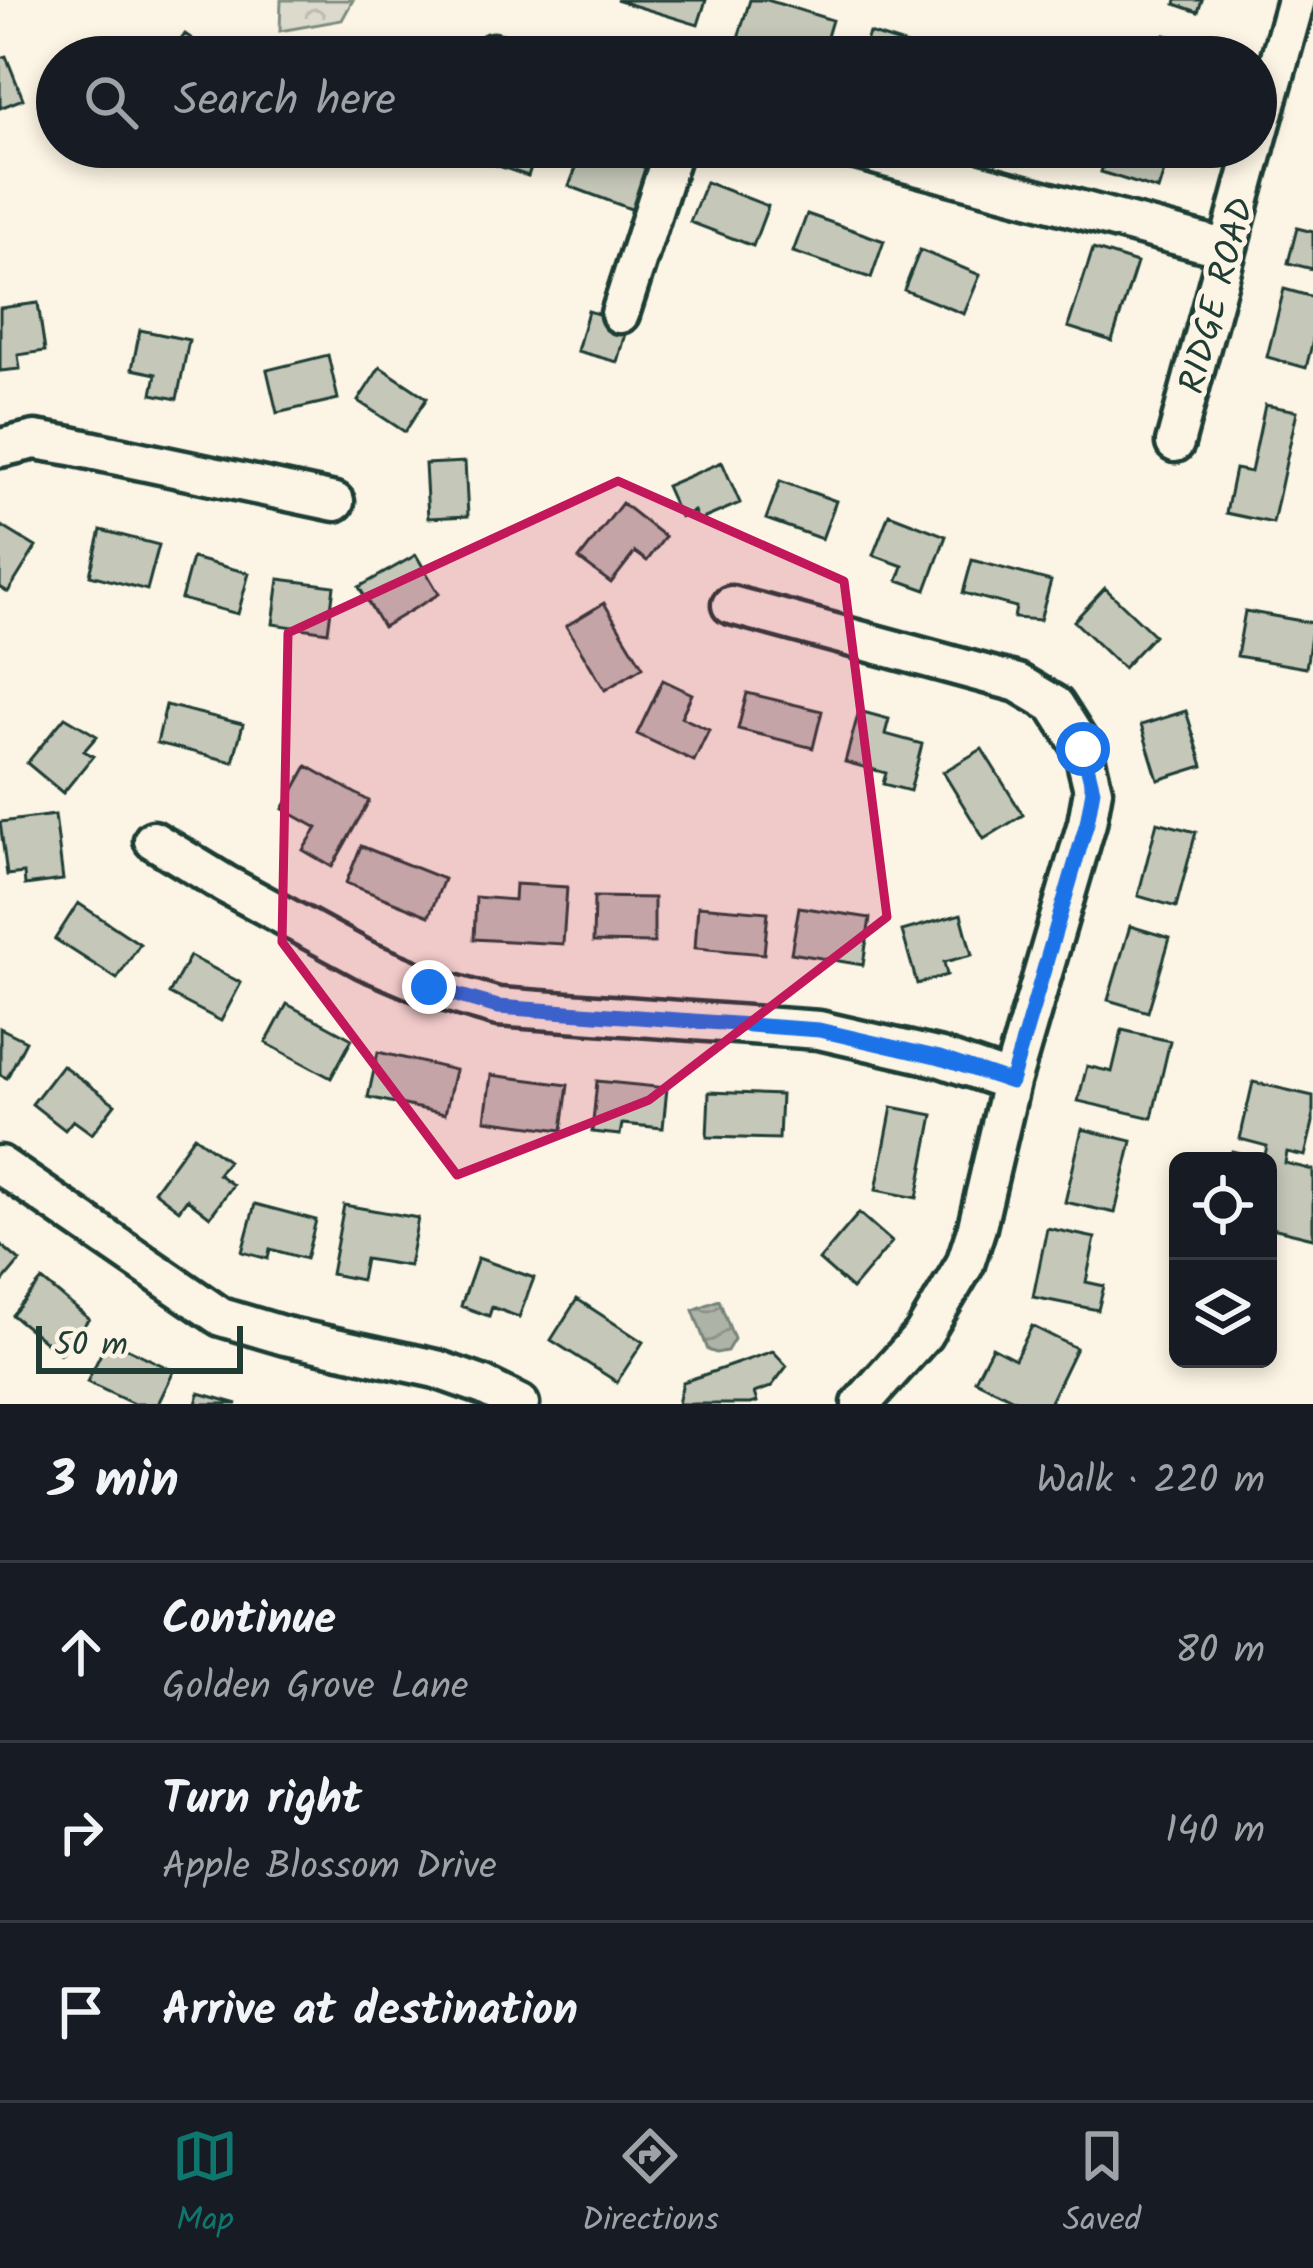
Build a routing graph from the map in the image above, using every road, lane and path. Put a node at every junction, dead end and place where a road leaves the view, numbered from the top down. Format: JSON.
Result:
{"nodes":[{"id":1,"x":1295,"y":0,"type":"edge"},
{"id":2,"x":1277,"y":67,"type":"edge"},
{"id":3,"x":667,"y":168,"type":"edge"},
{"id":4,"x":924,"y":168,"type":"edge"},
{"id":5,"x":1250,"y":168,"type":"edge"},
{"id":6,"x":1227,"y":249,"type":"junction"},
{"id":7,"x":620,"y":314,"type":"dead end"},
{"id":8,"x":1175,"y":443,"type":"dead end"},
{"id":9,"x":0,"y":448,"type":"edge"},
{"id":10,"x":335,"y":502,"type":"dead end"},
{"id":11,"x":731,"y":605,"type":"dead end"},
{"id":12,"x":153,"y":839,"type":"dead end"},
{"id":13,"x":1011,"y":1082,"type":"junction"},
{"id":14,"x":0,"y":1165,"type":"edge"},
{"id":15,"x":520,"y":1404,"type":"edge"},
{"id":16,"x":861,"y":1404,"type":"edge"}],
"edges":[{"from":1,"to":2,"type":"street","name":"RIDGE ROAD"},
{"from":3,"to":7,"type":"street"},
{"from":4,"to":6,"type":"street"},
{"from":5,"to":6,"type":"street","name":"RIDGE ROAD"},
{"from":6,"to":8,"type":"street","name":"RIDGE ROAD"},
{"from":9,"to":10,"type":"street"},
{"from":11,"to":13,"type":"street"},
{"from":12,"to":13,"type":"street"},
{"from":13,"to":16,"type":"street"},
{"from":14,"to":15,"type":"street"}]}
